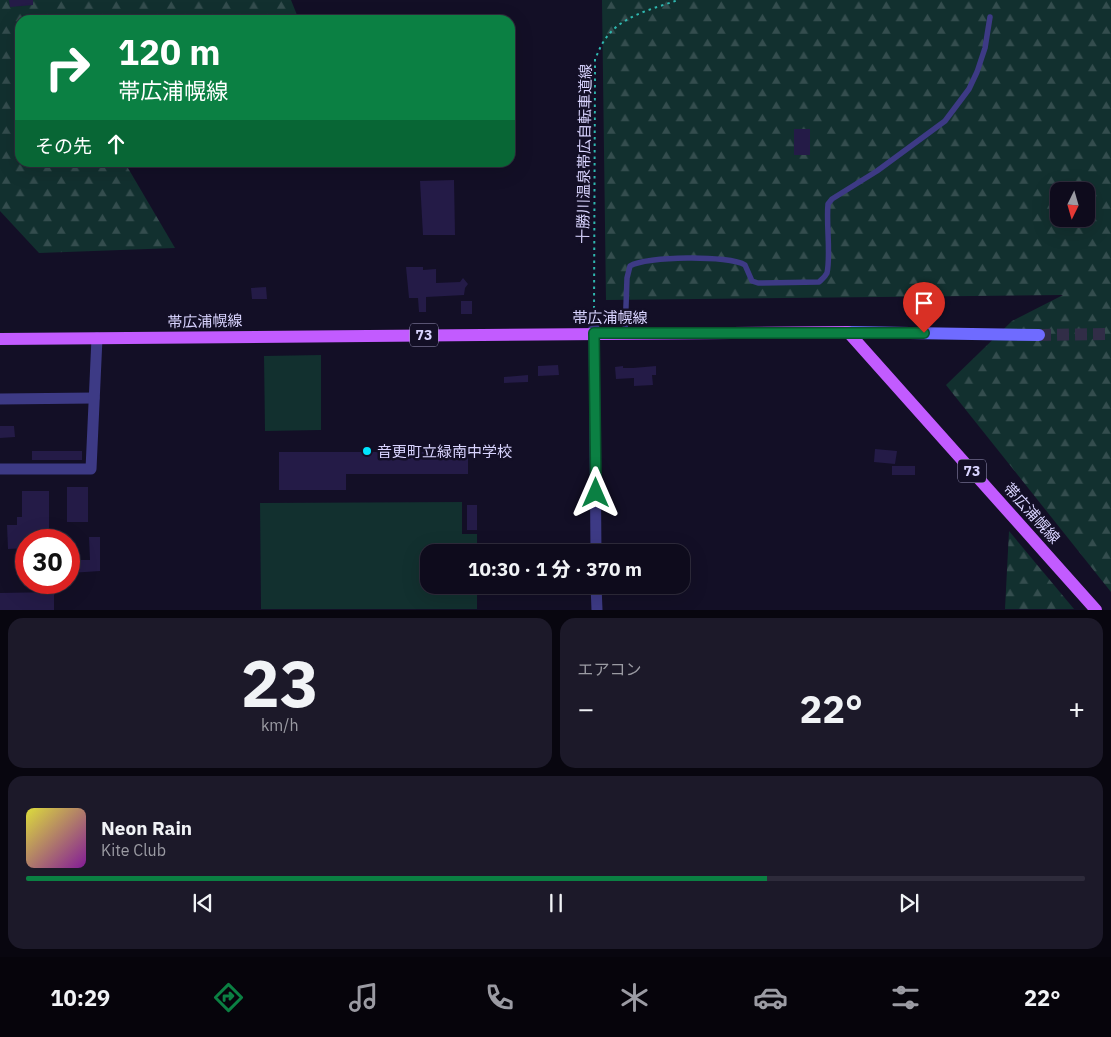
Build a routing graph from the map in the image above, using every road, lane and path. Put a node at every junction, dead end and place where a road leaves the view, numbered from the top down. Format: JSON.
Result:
{"nodes":[{"id":1,"x":678,"y":0,"type":"edge"},
{"id":2,"x":990,"y":17,"type":"dead end"},
{"id":3,"x":594,"y":329,"type":"junction"},
{"id":4,"x":848,"y":332,"type":"junction"},
{"id":5,"x":625,"y":334,"type":"junction"},
{"id":6,"x":1039,"y":335,"type":"tunnel mouth"},
{"id":7,"x":96,"y":338,"type":"junction"},
{"id":8,"x":0,"y":339,"type":"edge"},
{"id":9,"x":94,"y":398,"type":"junction"},
{"id":10,"x":0,"y":399,"type":"edge"},
{"id":11,"x":0,"y":469,"type":"edge"},
{"id":12,"x":596,"y":544,"type":"edge"},
{"id":13,"x":596,"y":594,"type":"edge"},
{"id":14,"x":596,"y":610,"type":"edge"},
{"id":15,"x":1096,"y":610,"type":"edge"}],
"edges":[{"from":1,"to":3,"type":"path","name":"十勝川温泉帯広自転車道線"},
{"from":2,"to":5,"type":"lane"},
{"from":3,"to":5,"type":"main road","name":"帯広浦幌線","number":"73"},
{"from":3,"to":7,"type":"main road","name":"帯広浦幌線","number":"73"},
{"from":3,"to":12,"type":"street"},
{"from":4,"to":5,"type":"main road","name":"帯広浦幌線","number":"73"},
{"from":4,"to":6,"type":"main road"},
{"from":4,"to":15,"type":"main road","name":"帯広浦幌線","number":"73"},
{"from":7,"to":8,"type":"main road","name":"帯広浦幌線","number":"73"},
{"from":7,"to":9,"type":"street"},
{"from":9,"to":10,"type":"street"},
{"from":9,"to":11,"type":"street"},
{"from":13,"to":14,"type":"street"}]}
